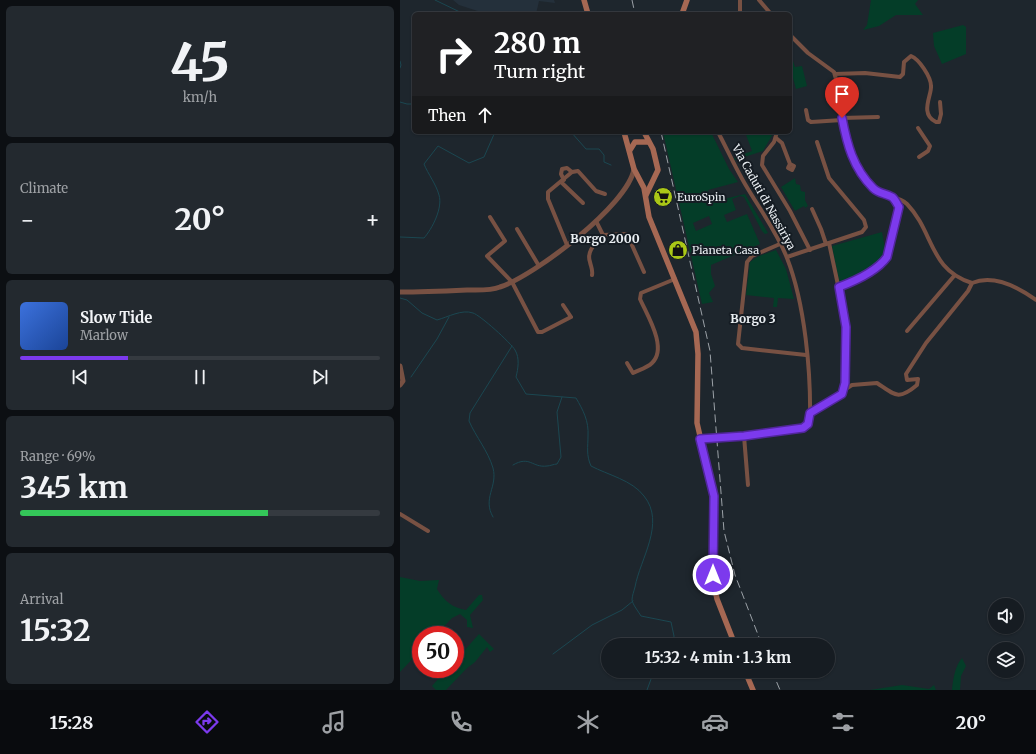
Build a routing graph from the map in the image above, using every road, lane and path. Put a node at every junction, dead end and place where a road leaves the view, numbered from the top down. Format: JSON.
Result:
{"nodes":[{"id":1,"x":584,"y":0,"type":"edge"},
{"id":2,"x":687,"y":0,"type":"edge"},
{"id":3,"x":740,"y":0,"type":"edge"},
{"id":4,"x":759,"y":0,"type":"edge"},
{"id":5,"x":587,"y":12,"type":"edge"},
{"id":6,"x":683,"y":12,"type":"edge"},
{"id":7,"x":740,"y":12,"type":"edge"},
{"id":8,"x":768,"y":12,"type":"edge"},
{"id":9,"x":792,"y":37,"type":"edge"},
{"id":10,"x":835,"y":74,"type":"junction"},
{"id":11,"x":940,"y":102,"type":"dead end"},
{"id":12,"x":806,"y":110,"type":"dead end"},
{"id":13,"x":878,"y":117,"type":"dead end"},
{"id":14,"x":842,"y":119,"type":"junction"},
{"id":15,"x":918,"y":128,"type":"dead end"},
{"id":16,"x":625,"y":134,"type":"edge"},
{"id":17,"x":643,"y":134,"type":"edge"},
{"id":18,"x":645,"y":134,"type":"edge"},
{"id":19,"x":719,"y":134,"type":"edge"},
{"id":20,"x":777,"y":134,"type":"edge"},
{"id":21,"x":776,"y":138,"type":"junction"},
{"id":22,"x":637,"y":142,"type":"junction"},
{"id":23,"x":648,"y":142,"type":"junction"},
{"id":24,"x":817,"y":142,"type":"dead end"},
{"id":25,"x":630,"y":150,"type":"junction"},
{"id":26,"x":918,"y":157,"type":"dead end"},
{"id":27,"x":790,"y":164,"type":"dead end"},
{"id":28,"x":634,"y":170,"type":"junction"},
{"id":29,"x":572,"y":172,"type":"junction"},
{"id":30,"x":654,"y":178,"type":"junction"},
{"id":31,"x":639,"y":180,"type":"junction"},
{"id":32,"x":562,"y":181,"type":"junction"},
{"id":33,"x":628,"y":185,"type":"junction"},
{"id":34,"x":605,"y":194,"type":"dead end"},
{"id":35,"x":646,"y":196,"type":"junction"},
{"id":36,"x":892,"y":197,"type":"junction"},
{"id":37,"x":583,"y":203,"type":"dead end"},
{"id":38,"x":812,"y":209,"type":"dead end"},
{"id":39,"x":490,"y":217,"type":"dead end"},
{"id":40,"x":596,"y":221,"type":"junction"},
{"id":41,"x":517,"y":228,"type":"dead end"},
{"id":42,"x":603,"y":235,"type":"junction"},
{"id":43,"x":780,"y":244,"type":"junction"},
{"id":44,"x":827,"y":244,"type":"junction"},
{"id":45,"x":567,"y":245,"type":"junction"},
{"id":46,"x":810,"y":250,"type":"junction"},
{"id":47,"x":787,"y":257,"type":"junction"},
{"id":48,"x":539,"y":266,"type":"junction"},
{"id":49,"x":644,"y":272,"type":"dead end"},
{"id":50,"x":592,"y":275,"type":"dead end"},
{"id":51,"x":954,"y":276,"type":"junction"},
{"id":52,"x":675,"y":279,"type":"junction"},
{"id":53,"x":512,"y":282,"type":"junction"},
{"id":54,"x":972,"y":284,"type":"junction"},
{"id":55,"x":839,"y":287,"type":"junction"},
{"id":56,"x":400,"y":292,"type":"edge"},
{"id":57,"x":1036,"y":300,"type":"edge"},
{"id":58,"x":563,"y":305,"type":"dead end"},
{"id":59,"x":907,"y":331,"type":"dead end"},
{"id":60,"x":806,"y":355,"type":"junction"},
{"id":61,"x":627,"y":363,"type":"dead end"},
{"id":62,"x":400,"y":366,"type":"edge"},
{"id":63,"x":400,"y":385,"type":"edge"},
{"id":64,"x":844,"y":390,"type":"junction"},
{"id":65,"x":810,"y":413,"type":"junction"},
{"id":66,"x":744,"y":436,"type":"junction"},
{"id":67,"x":700,"y":439,"type":"junction"},
{"id":68,"x":748,"y":485,"type":"dead end"},
{"id":69,"x":400,"y":514,"type":"edge"},
{"id":70,"x":428,"y":531,"type":"dead end"},
{"id":71,"x":732,"y":638,"type":"edge"},
{"id":72,"x":748,"y":678,"type":"edge"},
{"id":73,"x":753,"y":690,"type":"edge"}],
"edges":[{"from":1,"to":5,"type":"main road"},
{"from":2,"to":6,"type":"main road"},
{"from":3,"to":7,"type":"street"},
{"from":4,"to":8,"type":"street"},
{"from":9,"to":10,"type":"street"},
{"from":10,"to":11,"type":"street"},
{"from":10,"to":14,"type":"street"},
{"from":12,"to":14,"type":"street"},
{"from":13,"to":14,"type":"street"},
{"from":14,"to":36,"type":"street"},
{"from":15,"to":26,"type":"street"},
{"from":16,"to":22,"type":"main road"},
{"from":16,"to":25,"type":"main road"},
{"from":17,"to":22,"type":"main road"},
{"from":18,"to":23,"type":"main road"},
{"from":19,"to":43,"type":"street","name":"Via Caduti di Nassiriya"},
{"from":20,"to":21,"type":"street"},
{"from":21,"to":27,"type":"street"},
{"from":21,"to":46,"type":"street"},
{"from":22,"to":23,"type":"main road"},
{"from":22,"to":25,"type":"main road"},
{"from":23,"to":30,"type":"main road"},
{"from":24,"to":44,"type":"street"},
{"from":25,"to":28,"type":"main road"},
{"from":28,"to":31,"type":"main road"},
{"from":28,"to":33,"type":"street"},
{"from":29,"to":32,"type":"street"},
{"from":29,"to":32,"type":"street"},
{"from":29,"to":34,"type":"street"},
{"from":30,"to":31,"type":"main road"},
{"from":30,"to":35,"type":"main road"},
{"from":31,"to":33,"type":"street"},
{"from":31,"to":35,"type":"main road"},
{"from":32,"to":37,"type":"street"},
{"from":32,"to":45,"type":"street"},
{"from":33,"to":40,"type":"street"},
{"from":35,"to":52,"type":"main road"},
{"from":36,"to":51,"type":"street"},
{"from":36,"to":55,"type":"street"},
{"from":38,"to":44,"type":"street"},
{"from":39,"to":53,"type":"street"},
{"from":40,"to":42,"type":"street"},
{"from":40,"to":45,"type":"street"},
{"from":41,"to":48,"type":"street"},
{"from":42,"to":49,"type":"street"},
{"from":42,"to":50,"type":"street"},
{"from":43,"to":47,"type":"street","name":"Via Caduti di Nassiriya"},
{"from":43,"to":60,"type":"street"},
{"from":44,"to":46,"type":"street"},
{"from":44,"to":55,"type":"street"},
{"from":45,"to":48,"type":"street"},
{"from":46,"to":47,"type":"street"},
{"from":47,"to":60,"type":"street","name":"Via Caduti di Nassiriya"},
{"from":48,"to":53,"type":"street"},
{"from":51,"to":54,"type":"street"},
{"from":51,"to":59,"type":"street"},
{"from":52,"to":61,"type":"street"},
{"from":52,"to":67,"type":"main road"},
{"from":53,"to":56,"type":"street"},
{"from":53,"to":58,"type":"street"},
{"from":54,"to":57,"type":"street"},
{"from":54,"to":64,"type":"street"},
{"from":55,"to":64,"type":"street"},
{"from":60,"to":65,"type":"street","name":"Via Caduti di Nassiriya"},
{"from":62,"to":63,"type":"street"},
{"from":64,"to":65,"type":"street"},
{"from":65,"to":66,"type":"street"},
{"from":66,"to":67,"type":"street"},
{"from":66,"to":68,"type":"street"},
{"from":67,"to":71,"type":"main road"},
{"from":69,"to":70,"type":"street"},
{"from":72,"to":73,"type":"main road"}]}
